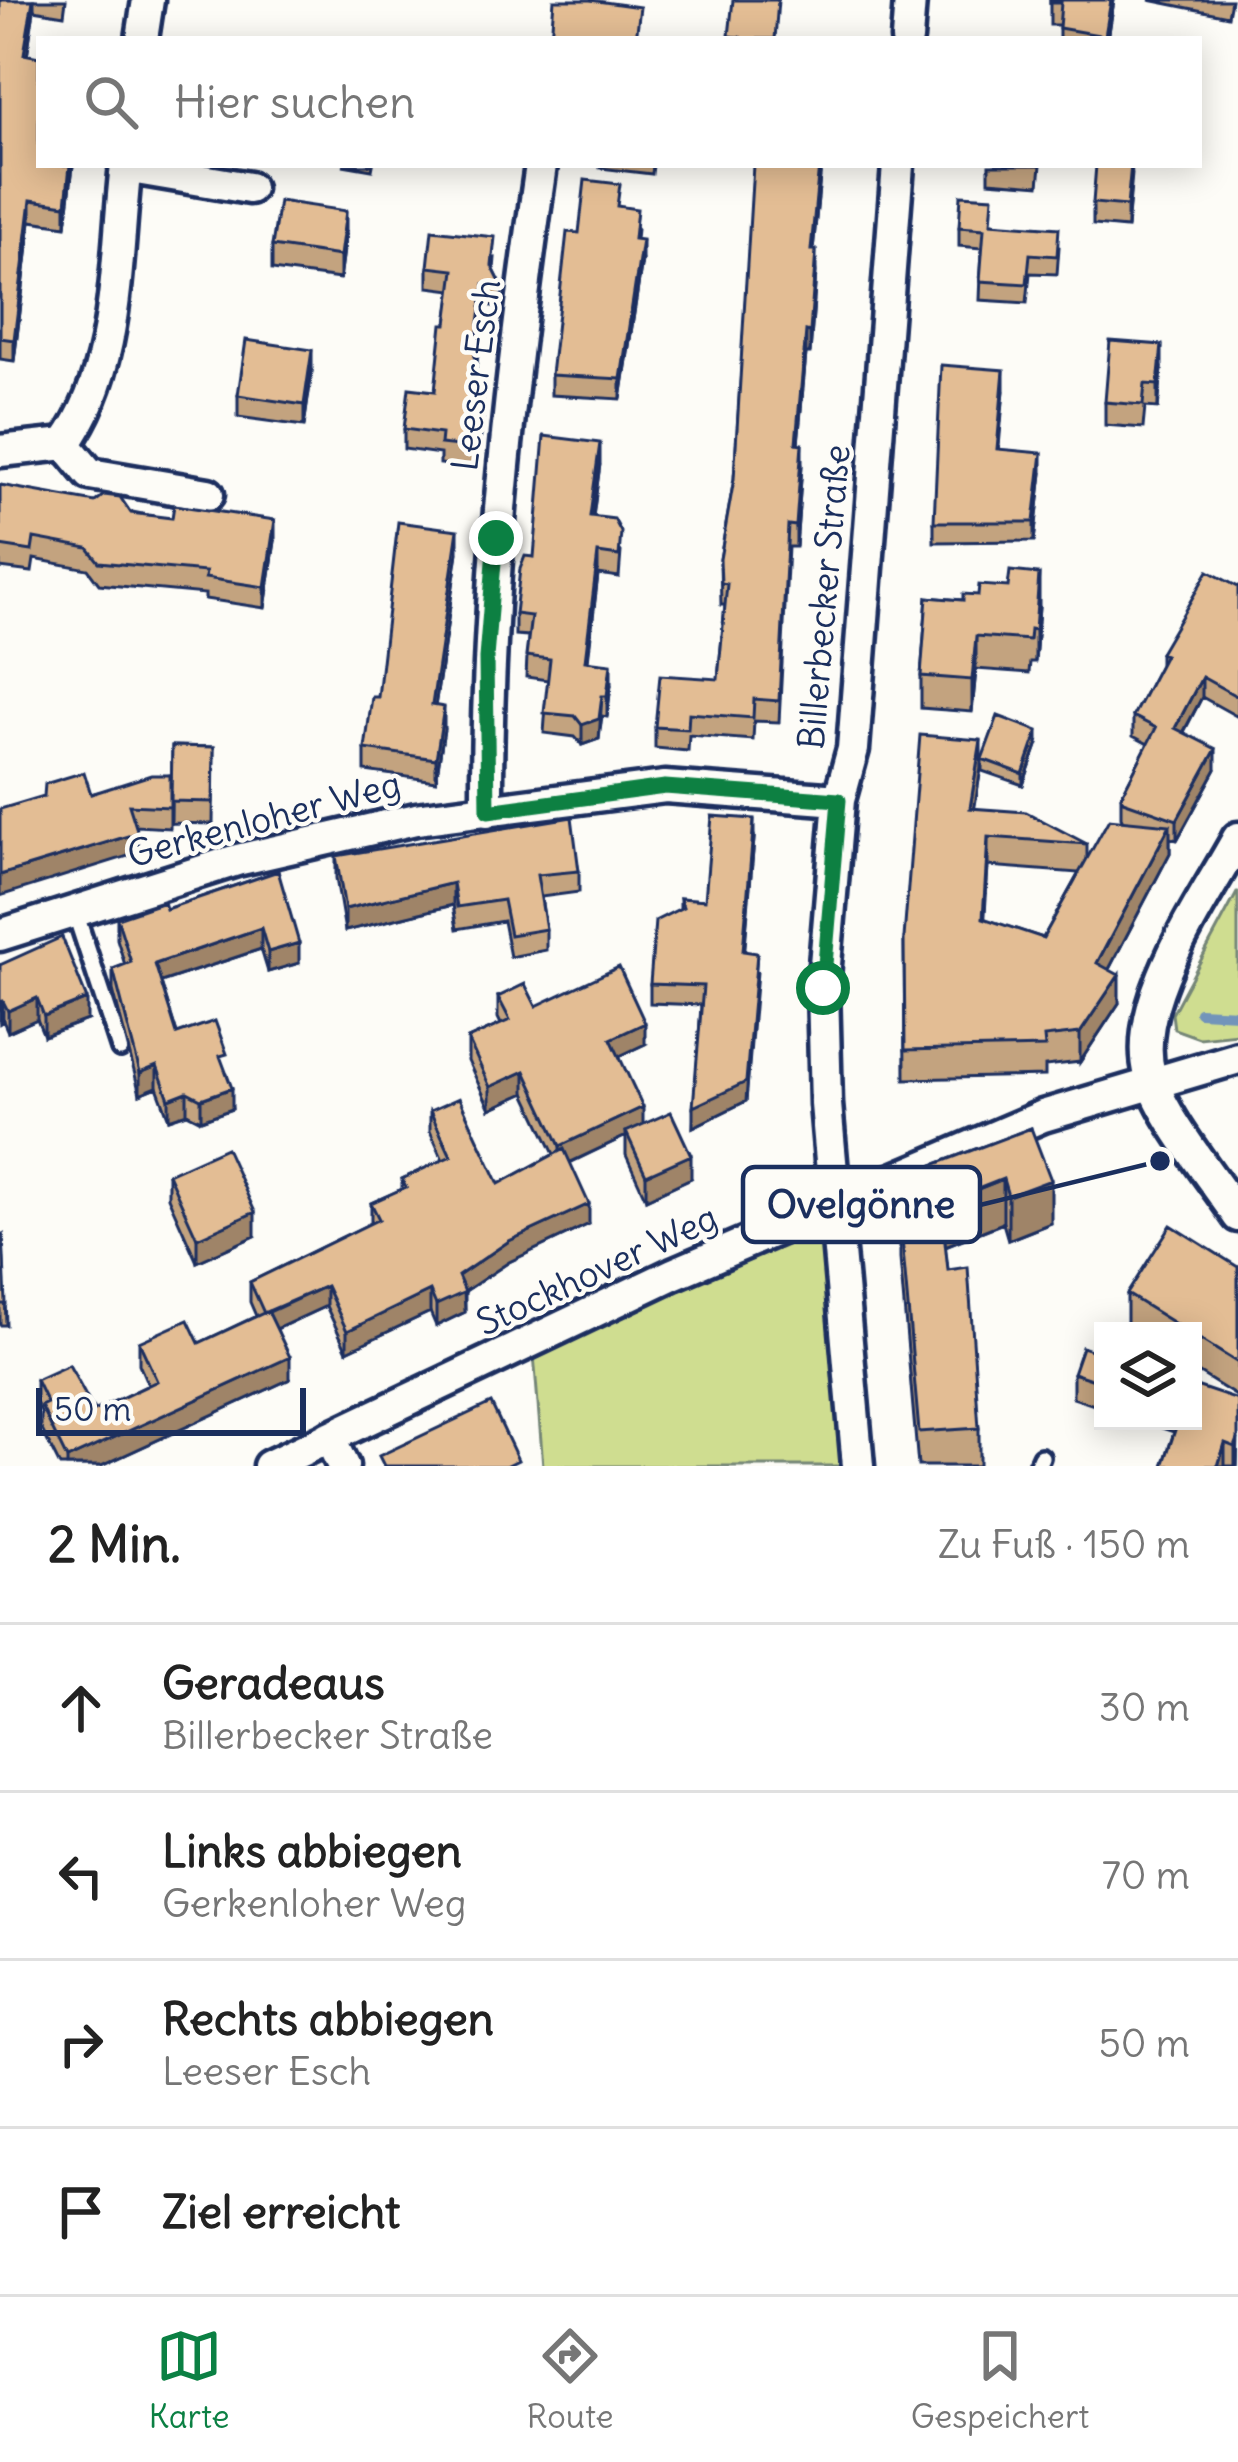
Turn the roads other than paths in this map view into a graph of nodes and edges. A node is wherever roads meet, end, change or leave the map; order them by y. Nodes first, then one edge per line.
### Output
1 (148, 0) edge
2 (910, 0) edge
3 (142, 36) edge
4 (907, 36) edge
5 (126, 168) edge
6 (137, 168) edge
7 (541, 168) edge
8 (898, 168) edge
9 (249, 188) dead end
10 (65, 444) junction
11 (0, 451) edge
12 (208, 494) dead end
13 (839, 800) junction
14 (488, 811) junction
15 (1238, 838) edge
16 (75, 912) junction
17 (0, 934) edge
18 (120, 1049) dead end
19 (1238, 1058) edge
20 (1151, 1080) junction
21 (839, 1207) junction
22 (1238, 1216) edge
23 (329, 1437) junction
24 (269, 1466) edge
25 (343, 1466) edge
26 (858, 1466) edge

1 - 3 street
2 - 4 street
5 - 10 street
6 - 9 street
7 - 14 street, Leeser Esch
8 - 13 street, Billerbecker Straße
10 - 11 street
10 - 12 street
13 - 14 street, Gerkenloher Weg
13 - 21 street, Billerbecker Straße
14 - 16 street, Gerkenloher Weg
15 - 20 street
16 - 17 street, Gerkenloher Weg
16 - 18 lane
19 - 20 street, Stockhover Weg
20 - 21 street, Stockhover Weg
20 - 22 street
21 - 23 street, Stockhover Weg
21 - 26 street, Billerbecker Straße
23 - 24 street, Stockhover Weg
23 - 25 street

